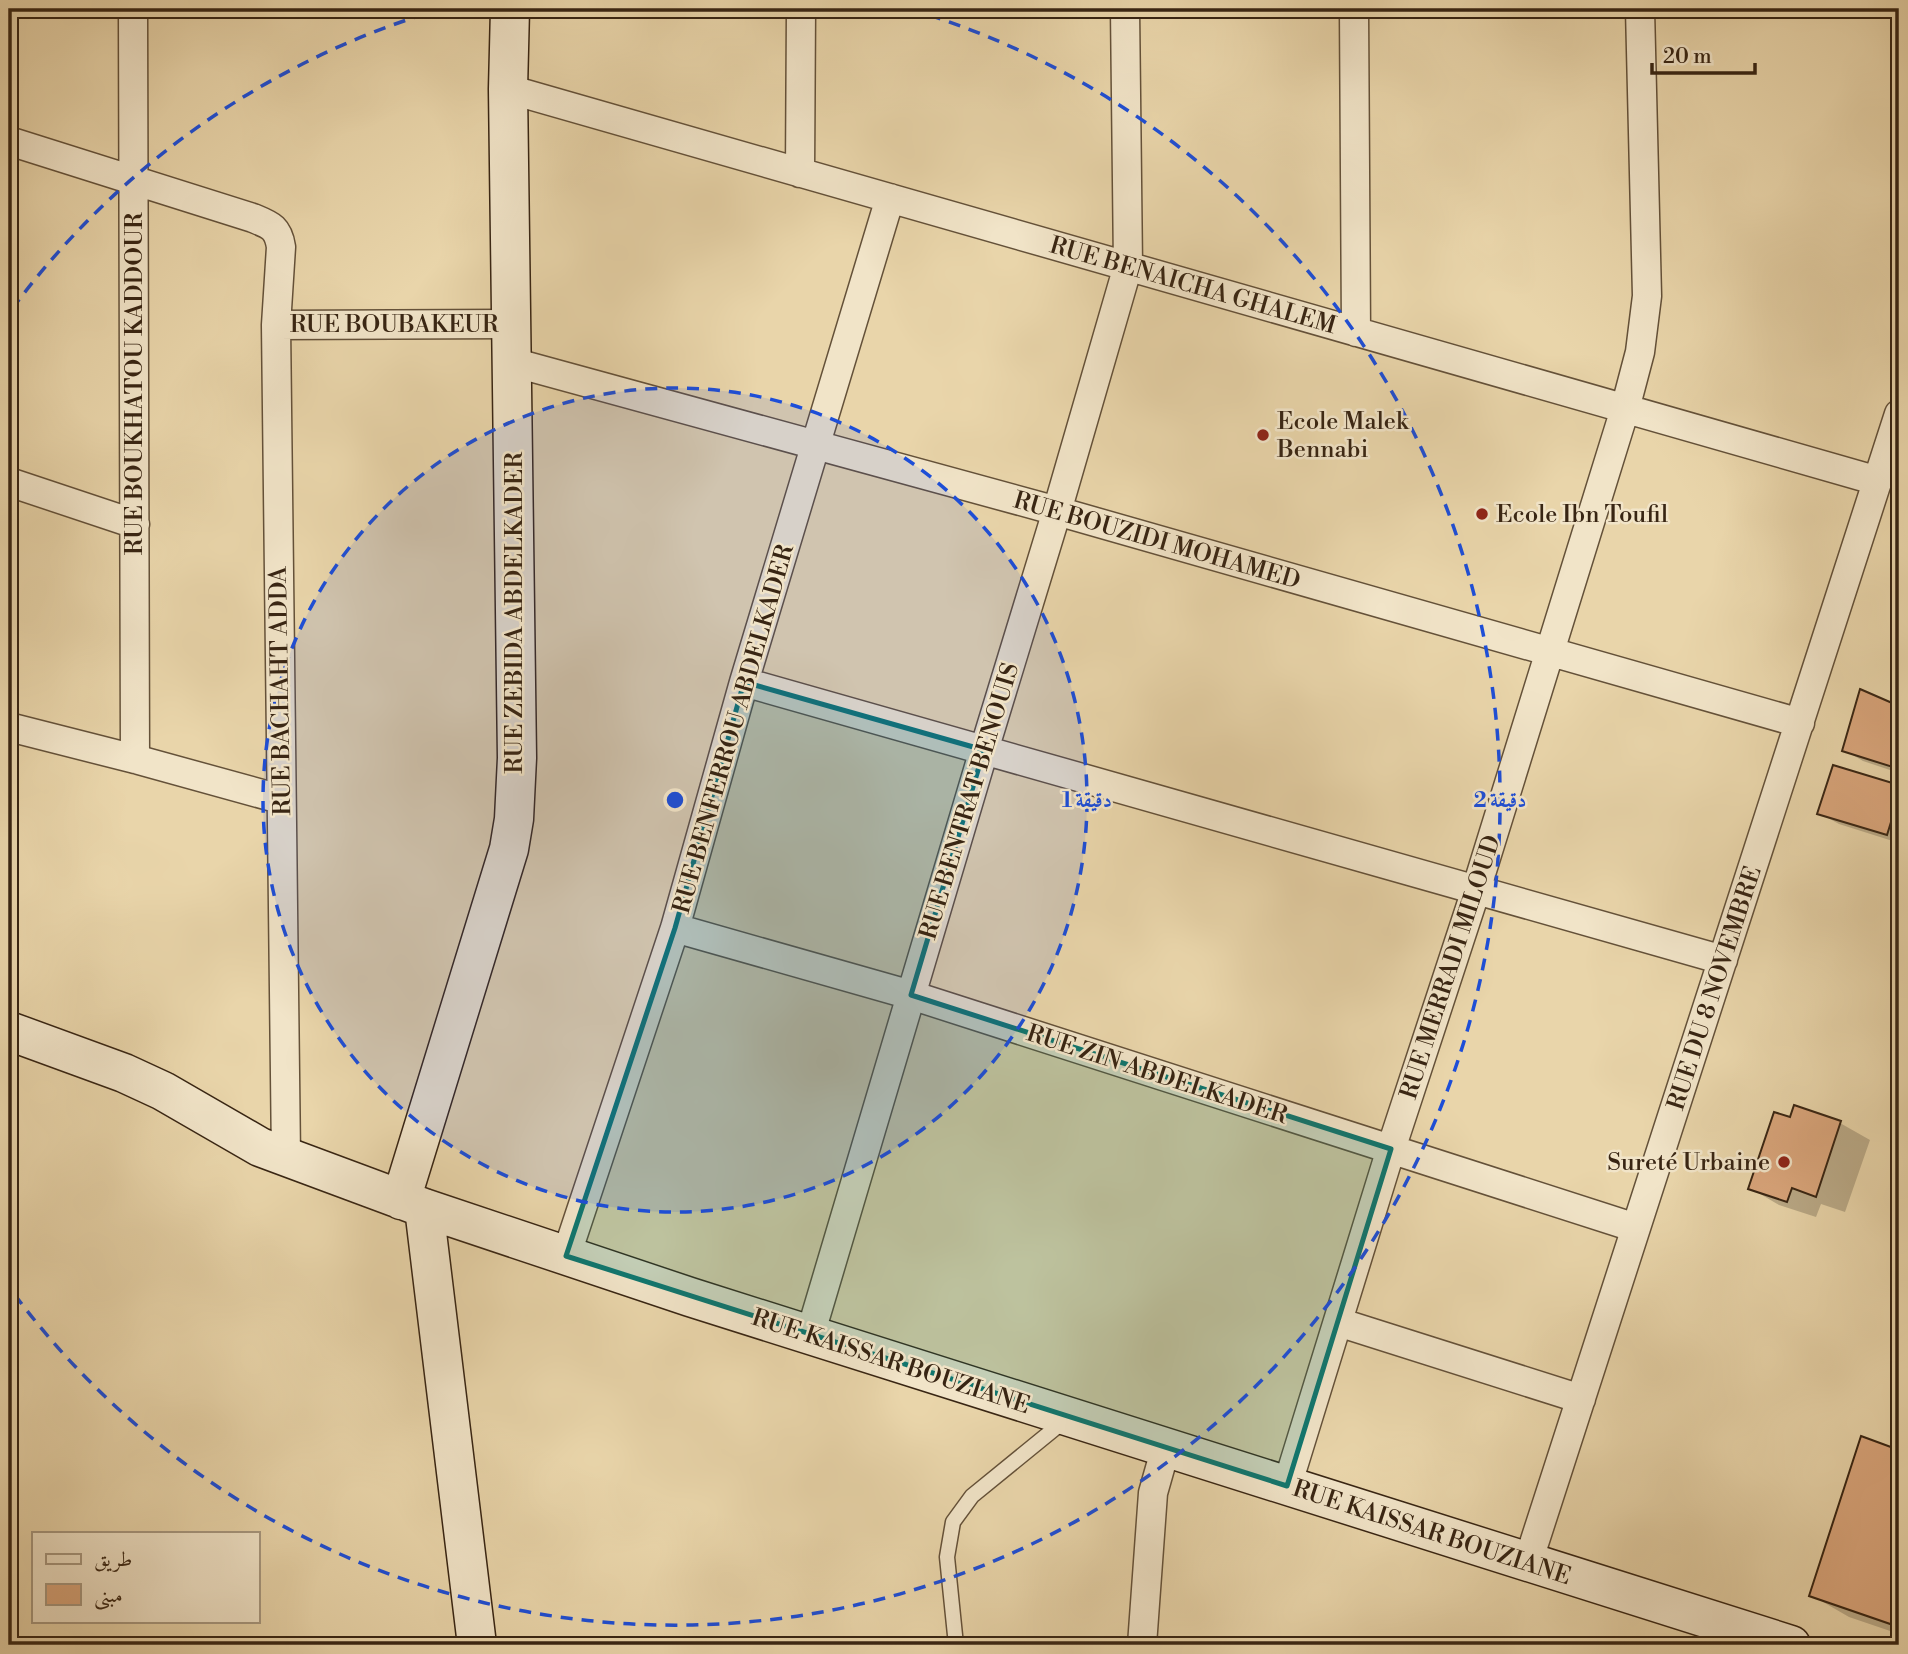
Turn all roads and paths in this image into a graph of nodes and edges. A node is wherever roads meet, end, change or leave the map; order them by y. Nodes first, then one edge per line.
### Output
1 (133, 9) edge
2 (510, 9) edge
3 (801, 9) edge
4 (1125, 9) edge
5 (1354, 9) edge
6 (1640, 9) edge
7 (508, 89) junction
8 (9, 141) edge
9 (800, 173) junction
10 (134, 180) junction
11 (890, 198) junction
12 (1128, 267) junction
13 (276, 324) junction
14 (512, 324) junction
15 (1356, 332) junction
16 (512, 362) junction
17 (1625, 409) junction
18 (1899, 414) edge
19 (817, 446) junction
20 (1878, 481) junction
21 (9, 482) edge
22 (1057, 511) junction
23 (135, 524) junction
24 (1549, 652) junction
25 (744, 682) junction
26 (1800, 723) junction
27 (9, 727) edge
28 (984, 750) junction
29 (135, 759) junction
30 (281, 799) junction
31 (1476, 890) junction
32 (675, 928) junction
33 (1723, 960) junction
34 (911, 995) junction
35 (9, 1031) edge
36 (1391, 1149) junction
37 (286, 1157) junction
38 (412, 1204) junction
39 (1636, 1228) junction
40 (566, 1256) junction
41 (1338, 1322) junction
42 (810, 1335) junction
43 (1581, 1399) junction
44 (1069, 1417) junction
45 (1166, 1447) junction
46 (1287, 1486) junction
47 (1528, 1562) junction
48 (477, 1645) edge
49 (956, 1645) edge
50 (1142, 1645) edge
51 (1791, 1645) edge

1 - 10 street, RUE BOUKHATOU KADDOUR
2 - 7 street, RUE ZEBIDA ABDELKADER
3 - 9 street
4 - 12 street, RUE BENTRAT BENOUIS
5 - 15 street
6 - 17 street, RUE MERRADI MILOUD
7 - 9 street, RUE BENAICHA GHALEM
7 - 14 street, RUE ZEBIDA ABDELKADER
8 - 10 street
9 - 11 street, RUE BENAICHA GHALEM
10 - 13 street, RUE BACHAHT ADDA
10 - 23 street, RUE BOUKHATOU KADDOUR
11 - 12 street, RUE BENAICHA GHALEM
11 - 19 street, RUE BENFERROU ABDELKADER
12 - 15 street, RUE BENAICHA GHALEM
12 - 22 street, RUE BENTRAT BENOUIS
13 - 14 street, RUE BOUBAKEUR
13 - 30 street, RUE BACHAHT ADDA
14 - 16 street, RUE ZEBIDA ABDELKADER
15 - 17 street, RUE BENAICHA GHALEM
16 - 19 street, RUE BOUZIDI MOHAMED
16 - 38 street, RUE ZEBIDA ABDELKADER
17 - 20 street, RUE BENAICHA GHALEM
17 - 24 street, RUE MERRADI MILOUD
18 - 20 street, RUE DU 8 NOVEMBRE
19 - 22 street, RUE BOUZIDI MOHAMED
19 - 25 street, RUE BENFERROU ABDELKADER
20 - 26 street, RUE DU 8 NOVEMBRE
21 - 23 street
22 - 24 street, RUE BOUZIDI MOHAMED
22 - 28 street, RUE BENTRAT BENOUIS
23 - 29 street, RUE BOUKHATOU KADDOUR
24 - 26 street, RUE BOUZIDI MOHAMED
24 - 31 street, RUE MERRADI MILOUD
25 - 28 street
25 - 32 street, RUE BENFERROU ABDELKADER
26 - 33 street, RUE DU 8 NOVEMBRE
27 - 29 street
28 - 31 street
28 - 34 street, RUE BENTRAT BENOUIS
29 - 30 street
30 - 37 street, RUE BACHAHT ADDA
31 - 33 street
31 - 36 street, RUE MERRADI MILOUD
32 - 34 street, RUE ZIN ABDELKADER
32 - 40 street, RUE BENFERROU ABDELKADER
33 - 39 street, RUE DU 8 NOVEMBRE
34 - 36 street, RUE ZIN ABDELKADER
34 - 42 street, RUE BENTRAT BENOUIS
35 - 37 street, RUE KAISSAR BOUZIANE
36 - 39 street, RUE ZIN ABDELKADER
36 - 41 street, RUE MERRADI MILOUD
37 - 38 street, RUE KAISSAR BOUZIANE
38 - 40 street, RUE KAISSAR BOUZIANE
38 - 48 street
39 - 43 street, RUE DU 8 NOVEMBRE
40 - 42 street, RUE KAISSAR BOUZIANE
41 - 43 street
41 - 46 street, RUE MERRADI MILOUD
42 - 44 street, RUE KAISSAR BOUZIANE
43 - 47 street, RUE DU 8 NOVEMBRE
44 - 45 street, RUE KAISSAR BOUZIANE
44 - 49 lane
45 - 46 street, RUE KAISSAR BOUZIANE
45 - 50 street
46 - 47 street, RUE KAISSAR BOUZIANE
47 - 51 street, RUE KAISSAR BOUZIANE

